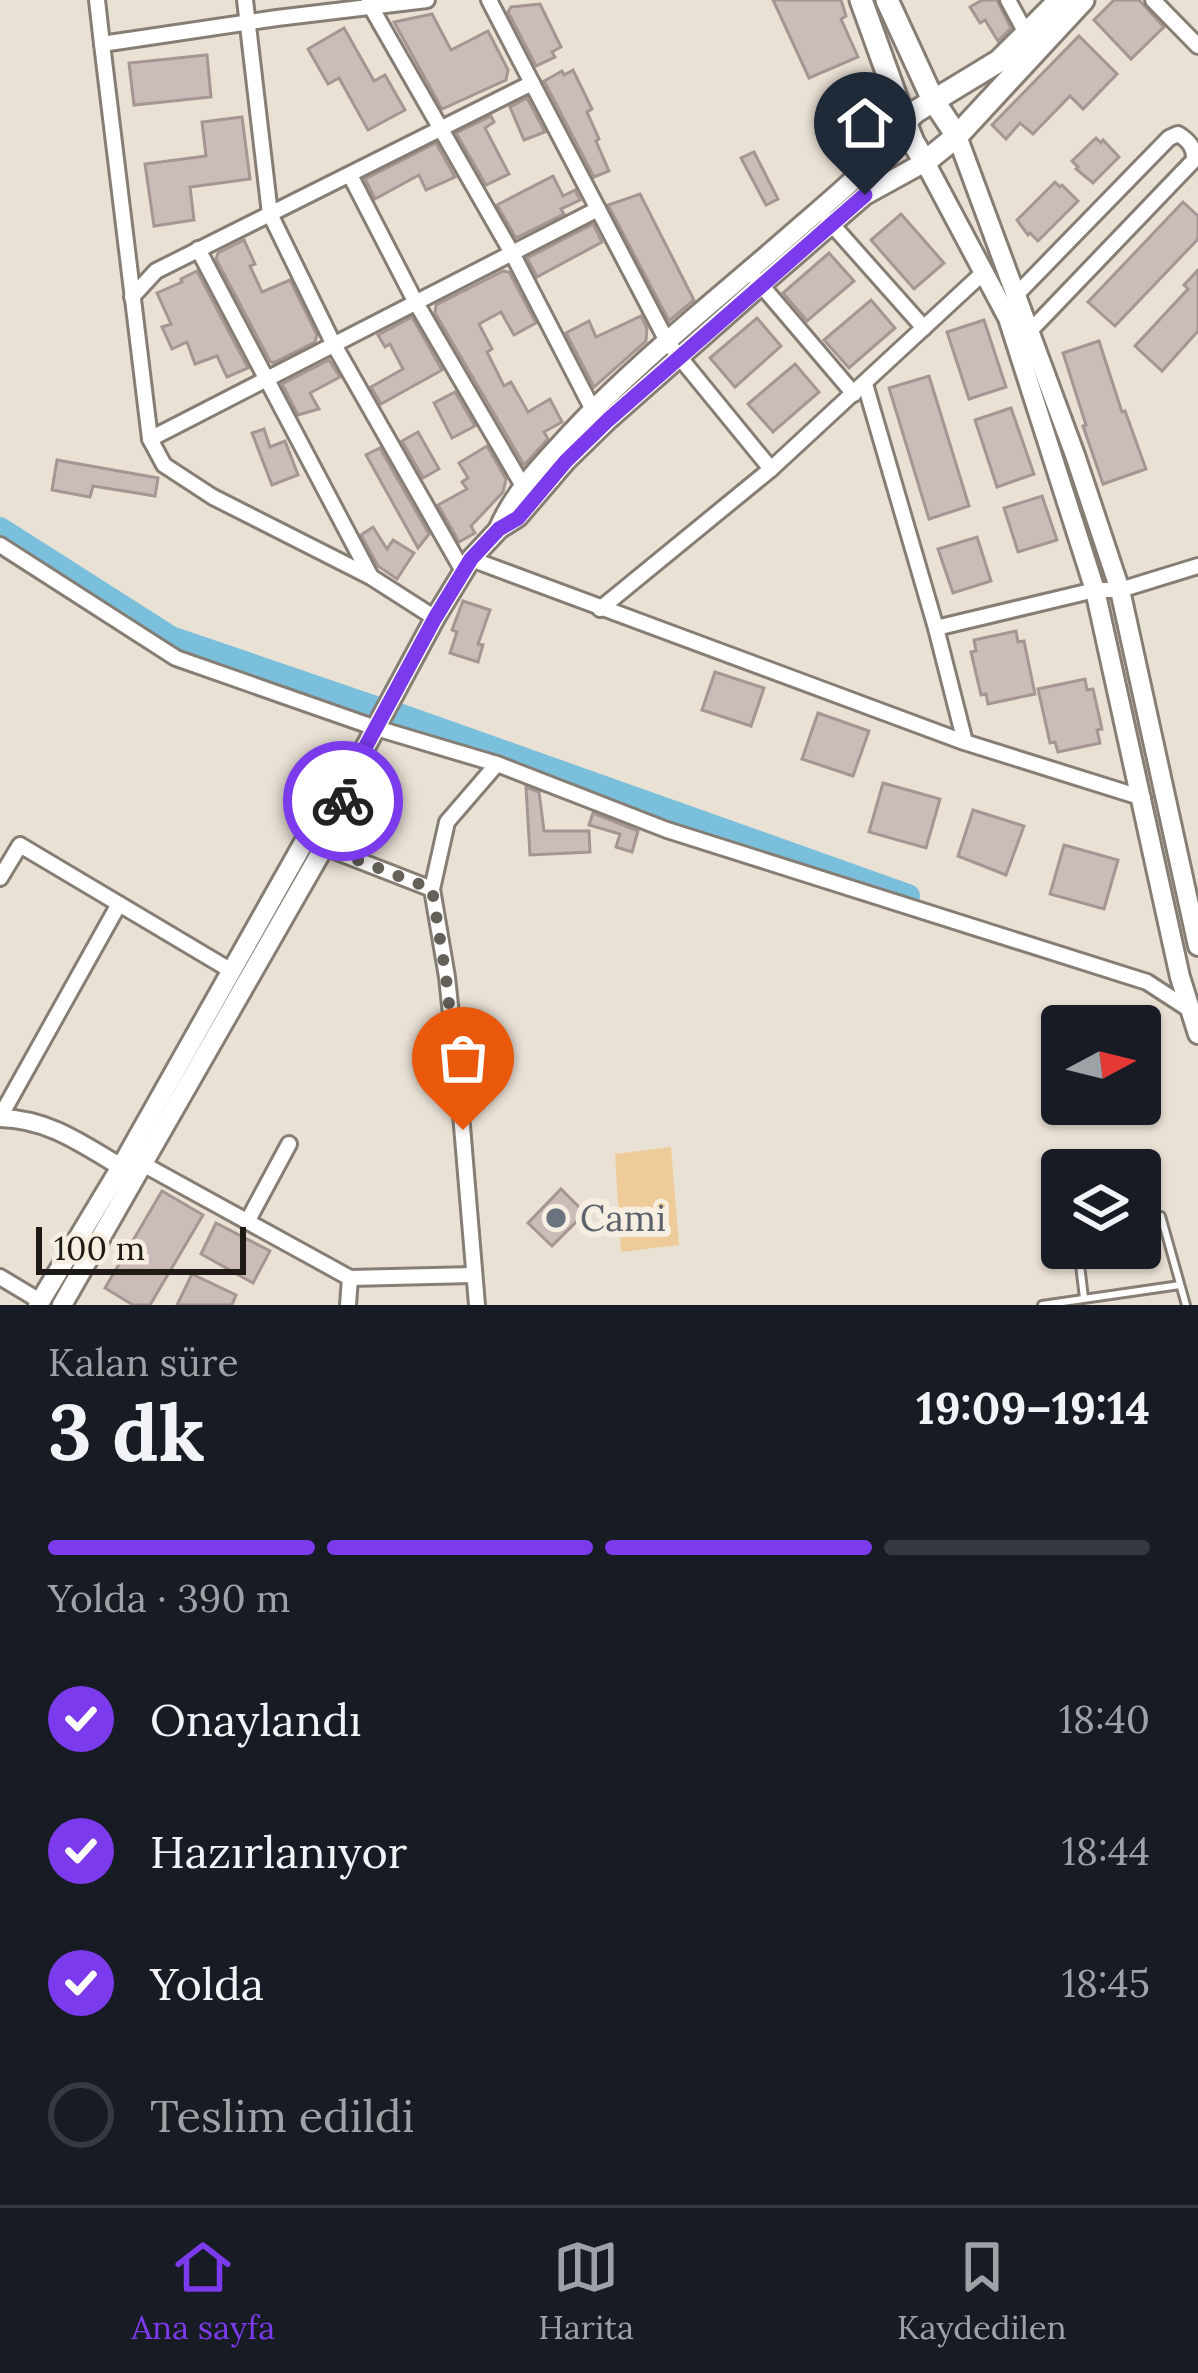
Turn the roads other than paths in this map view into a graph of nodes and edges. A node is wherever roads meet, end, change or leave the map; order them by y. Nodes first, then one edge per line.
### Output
1 (97, 0) edge
2 (245, 0) edge
3 (427, 0) edge
4 (489, 0) edge
5 (861, 0) edge
6 (887, 0) edge
7 (1007, 0) edge
8 (1060, 0) edge
9 (1083, 0) edge
10 (1153, 0) edge
11 (370, 3) edge
12 (249, 22) junction
13 (1027, 35) junction
14 (102, 44) junction
15 (1198, 46) edge
16 (532, 83) junction
17 (933, 100) junction
18 (904, 122) junction
19 (440, 129) junction
20 (957, 136) junction
21 (925, 162) junction
22 (1196, 162) edge
23 (350, 175) junction
24 (598, 209) junction
25 (270, 214) junction
26 (825, 217) junction
27 (198, 249) junction
28 (512, 253) junction
29 (984, 272) junction
30 (755, 278) junction
31 (1017, 294) junction
32 (132, 297) junction
33 (416, 302) junction
34 (924, 328) junction
35 (1030, 331) junction
36 (333, 343) junction
37 (674, 350) junction
38 (265, 379) junction
39 (860, 389) junction
40 (593, 410) junction
41 (150, 440) junction
42 (771, 469) junction
43 (523, 486) junction
44 (499, 529) junction
45 (0, 545) edge
46 (467, 565) junction
47 (1198, 566) edge
48 (371, 577) junction
49 (1095, 590) junction
50 (1120, 590) junction
51 (599, 609) junction
52 (435, 618) junction
53 (936, 628) junction
54 (376, 728) junction
55 (965, 742) junction
56 (360, 757) junction
57 (497, 764) junction
58 (1142, 798) junction
59 (0, 843) edge
60 (20, 845) junction
61 (324, 847) junction
62 (0, 878) edge
63 (432, 889) junction
64 (119, 904) junction
65 (1198, 946) edge
66 (230, 970) junction
67 (1189, 978) edge
68 (1147, 982) junction
69 (1194, 1011) edge
70 (1198, 1034) edge
71 (0, 1118) edge
72 (289, 1144) dead end
73 (131, 1165) junction
74 (1161, 1216) dead end
75 (247, 1222) junction
76 (1080, 1269) edge
77 (473, 1275) junction
78 (0, 1277) edge
79 (350, 1278) junction
80 (1180, 1285) junction
81 (1084, 1299) junction
82 (1102, 1301) edge
83 (39, 1303) edge
84 (62, 1305) edge
85 (349, 1305) edge
86 (477, 1305) edge
87 (1042, 1305) edge
88 (1186, 1305) edge

1 - 14 street
2 - 12 street
3 - 11 street
4 - 16 street
5 - 18 main road
6 - 17 main road
7 - 13 street
8 - 13 main road
9 - 20 main road
10 - 15 street
11 - 12 street
11 - 19 street
12 - 14 street
12 - 25 street
13 - 17 main road
14 - 32 street
16 - 19 street
16 - 24 street
17 - 18 main road
17 - 20 main road
18 - 21 main road
18 - 26 main road
19 - 23 street
19 - 28 street
20 - 21 main road
20 - 31 main road
21 - 26 main road
21 - 29 main road
22 - 31 street
22 - 35 street
23 - 25 street
23 - 33 street
24 - 28 street
24 - 37 street
25 - 27 street
25 - 36 street
26 - 30 main road
26 - 34 street
27 - 32 street
27 - 38 street
28 - 33 street
28 - 40 street
29 - 34 street
29 - 49 main road
30 - 37 main road
30 - 39 street
31 - 35 main road
32 - 41 street
33 - 36 street
33 - 43 street
34 - 39 street
35 - 50 main road
36 - 38 street
36 - 46 street
37 - 40 main road
37 - 42 street
37 - 44 main road
38 - 41 street
38 - 48 street
39 - 42 street
39 - 53 street
40 - 43 main road
41 - 48 street
42 - 51 street
43 - 44 main road
44 - 46 main road
45 - 54 street
46 - 51 street
46 - 52 main road
47 - 50 street
48 - 52 street
49 - 50 street
49 - 53 street
49 - 58 main road
50 - 65 main road
51 - 55 street
52 - 54 main road
53 - 55 street
54 - 56 main road
54 - 57 street
55 - 58 street
56 - 61 main road
56 - 66 main road
57 - 63 street
57 - 68 street
58 - 67 main road
59 - 60 street
60 - 62 street
60 - 64 street
61 - 63 street
61 - 73 main road
63 - 77 street
64 - 66 street
64 - 71 street
66 - 73 main road
67 - 68 street
67 - 69 main road
68 - 69 street
69 - 70 main road
71 - 73 street
72 - 75 street
73 - 75 street
73 - 83 main road
73 - 84 main road
74 - 80 lane
75 - 79 street
76 - 81 lane
77 - 79 street
77 - 86 street
78 - 83 street
79 - 85 street
80 - 82 lane
80 - 88 lane
81 - 82 lane
81 - 87 lane

